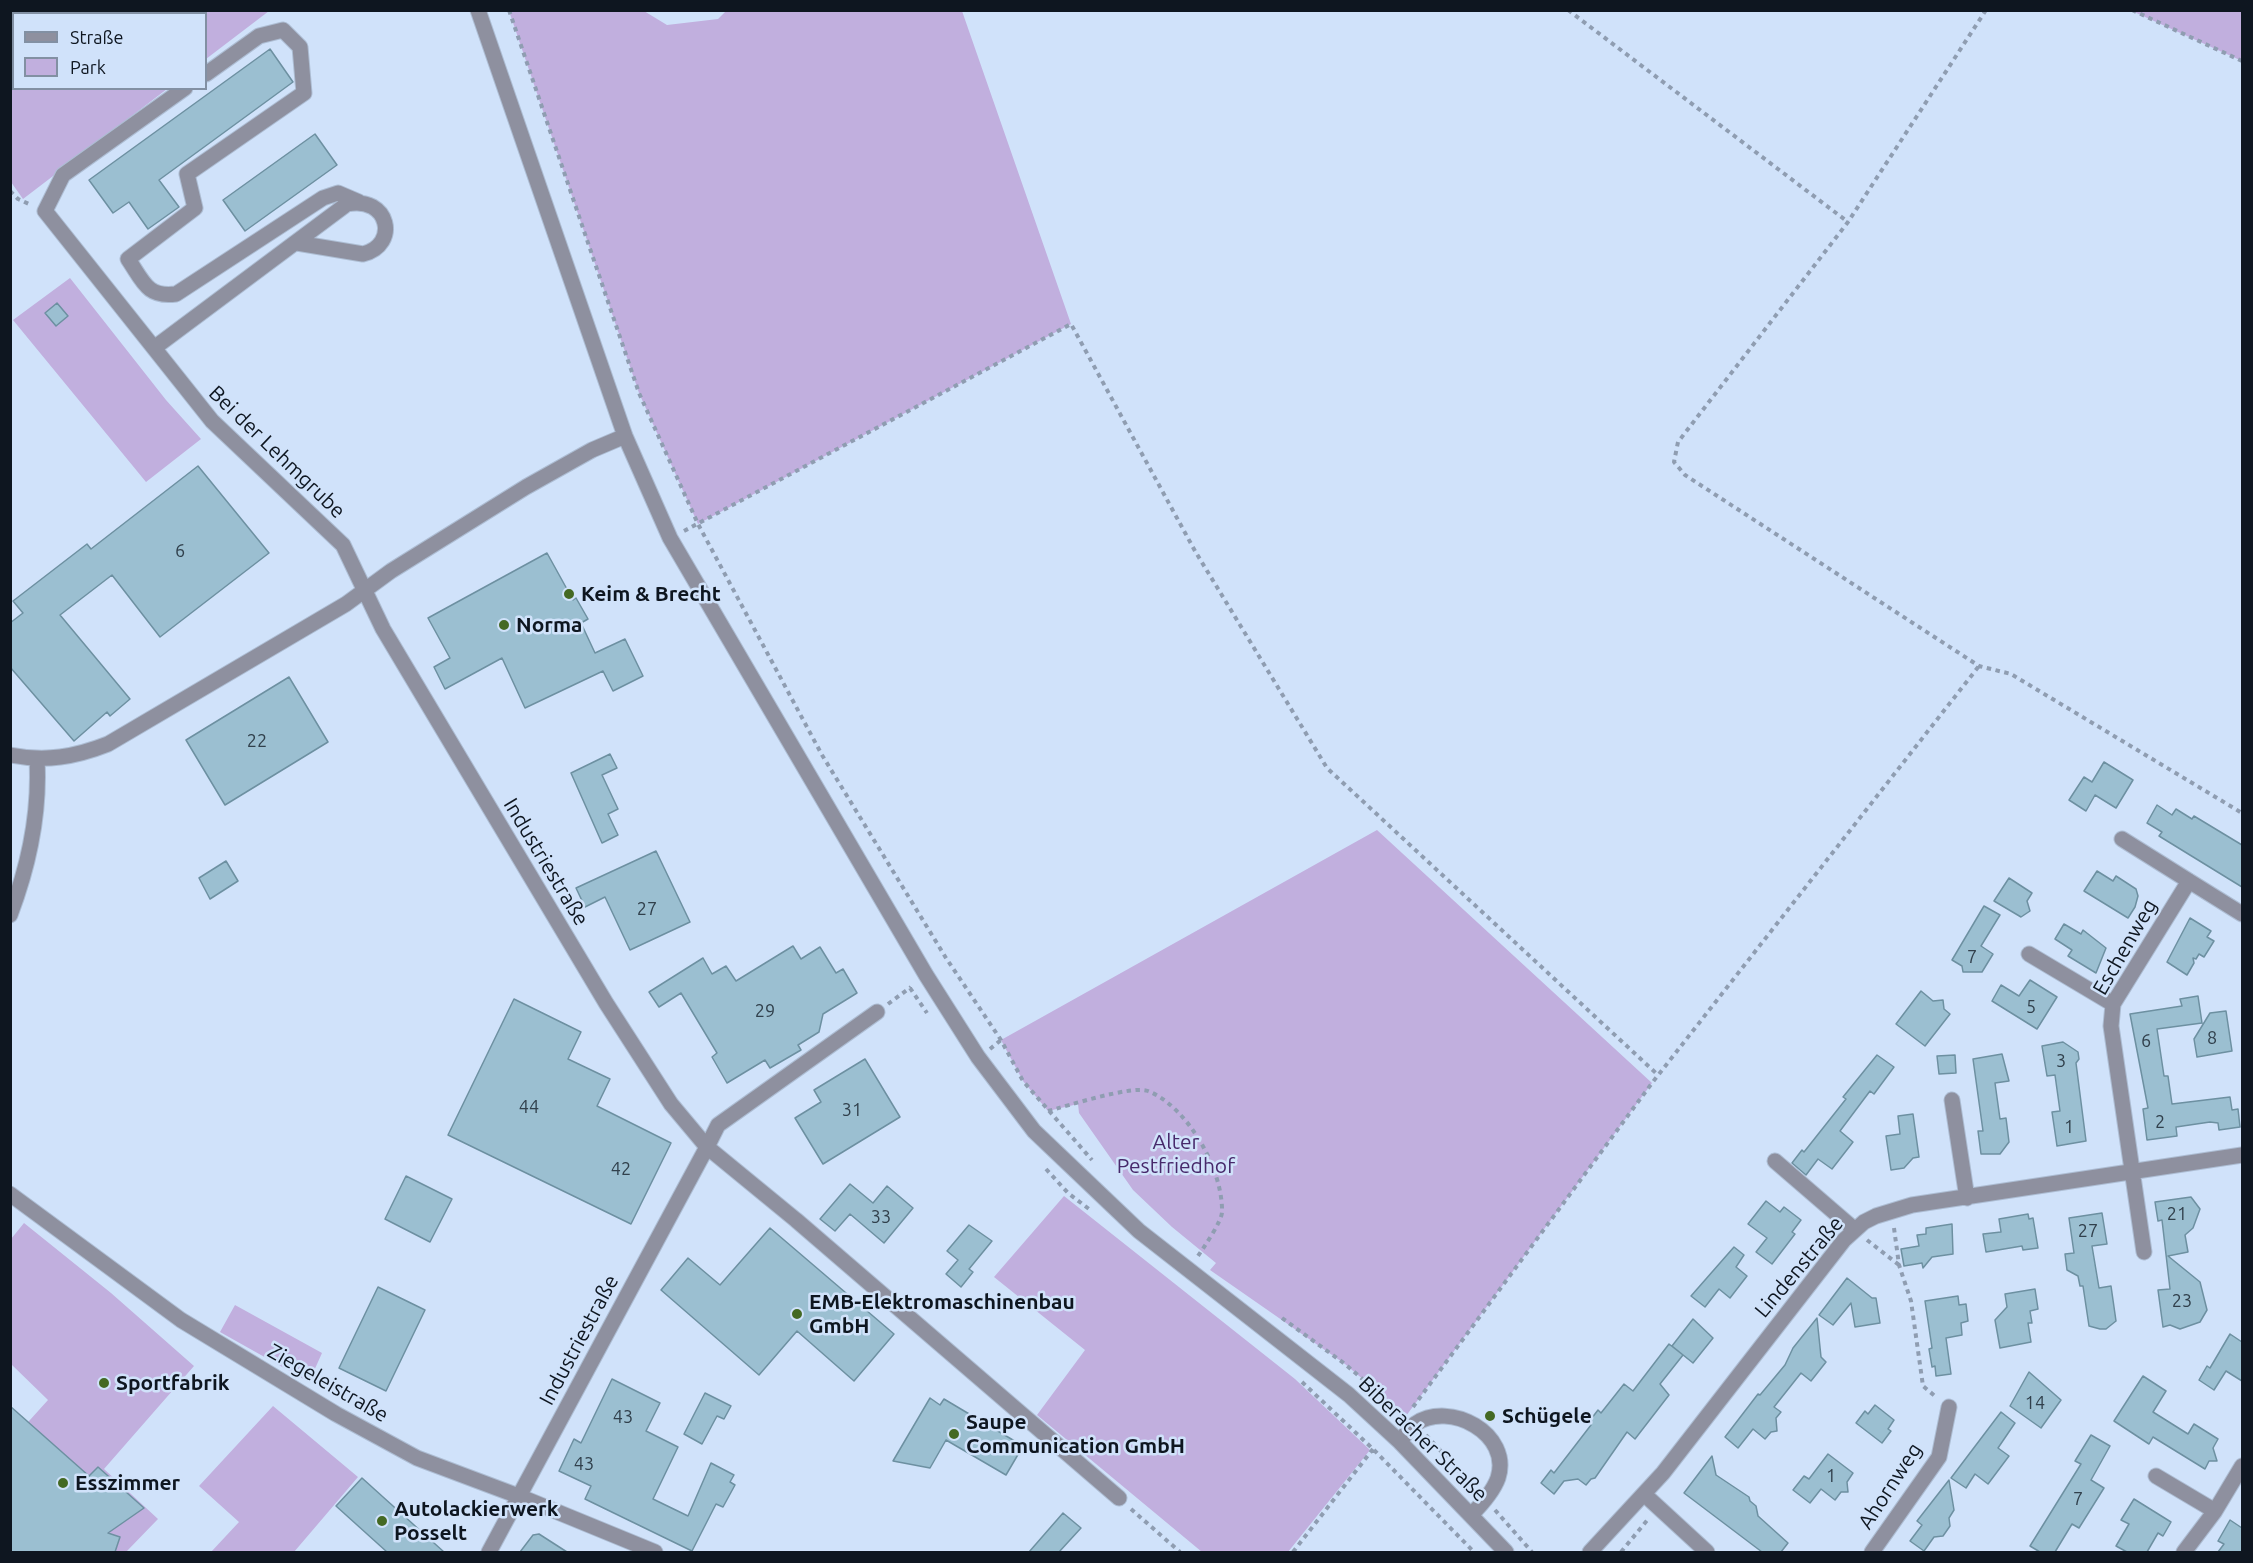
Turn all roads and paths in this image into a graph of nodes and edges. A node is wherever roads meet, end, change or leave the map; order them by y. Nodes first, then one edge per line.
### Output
1 (478, 10) edge
2 (509, 10) edge
3 (1568, 10) edge
4 (1986, 10) edge
5 (2132, 10) edge
6 (2242, 61) edge
7 (207, 73) edge
8 (182, 90) edge
9 (10, 190) edge
10 (359, 202) junction
11 (45, 211) junction
12 (1848, 222) junction
13 (297, 243) junction
14 (154, 348) junction
15 (625, 436) junction
16 (698, 524) junction
17 (670, 538) junction
18 (365, 590) junction
19 (1978, 666) junction
20 (10, 755) edge
21 (37, 760) junction
22 (2242, 813) edge
23 (2122, 839) dead end
24 (2189, 881) junction
25 (2242, 914) edge
26 (10, 915) edge
27 (2029, 954) dead end
28 (910, 988) dead end
29 (2113, 1004) junction
30 (877, 1012) joint
31 (1658, 1075) junction
32 (1952, 1100) dead end
33 (1048, 1111) junction
34 (707, 1147) junction
35 (2242, 1155) edge
36 (1775, 1161) dead end
37 (1100, 1168) dead end
38 (2133, 1172) junction
39 (10, 1194) edge
40 (1967, 1198) junction
41 (1891, 1210) junction
42 (1855, 1230) junction
43 (1188, 1252) dead end
44 (2144, 1252) dead end
45 (1196, 1260) junction
46 (1203, 1264) dead end
47 (1899, 1265) junction
48 (1278, 1316) dead end
49 (1949, 1407) joint
50 (1410, 1420) junction
51 (1395, 1437) junction
52 (1373, 1449) dead end
53 (2242, 1466) edge
54 (2156, 1476) dead end
55 (1645, 1495) junction
56 (521, 1497) junction
57 (1119, 1498) joint
58 (1486, 1500) junction
59 (1660, 1507) junction
60 (2215, 1512) junction
61 (1471, 1515) junction
62 (1464, 1543) dead end
63 (489, 1552) edge
64 (655, 1552) edge
65 (1180, 1552) edge
66 (1293, 1552) edge
67 (1474, 1552) edge
68 (1506, 1552) edge
69 (1532, 1552) edge
70 (1590, 1552) edge
71 (1621, 1552) edge
72 (1707, 1552) edge
73 (1872, 1552) edge
74 (2184, 1552) edge

1 - 15 street, Biberacher Straße
2 - 16 path
3 - 12 path
4 - 12 path
5 - 6 path
7 - 10 street
8 - 11 street
9 - 11 path
10 - 13 street
10 - 13 street
11 - 14 street, Bei der Lehmgrube
12 - 19 path
13 - 14 street
14 - 18 street, Bei der Lehmgrube
15 - 17 street, Biberacher Straße
15 - 18 street
16 - 17 path
16 - 31 path
16 - 33 path
17 - 51 street, Biberacher Straße
18 - 21 street
18 - 34 street, Industriestraße
19 - 22 path
19 - 31 path
20 - 21 street
21 - 26 street
23 - 24 street
24 - 25 street
24 - 29 street, Eschenweg
27 - 29 street
28 - 30 path
29 - 38 street, Eschenweg
30 - 34 street, Industriestraße
31 - 50 path
32 - 40 street
33 - 37 path
33 - 45 path
34 - 56 street, Industriestraße
34 - 57 street, Industriestraße
35 - 38 street, Lindenstraße
36 - 42 street
38 - 40 street, Lindenstraße
38 - 44 street, Eschenweg
39 - 56 street, Ziegeleistraße
40 - 41 street, Lindenstraße
41 - 42 street, Lindenstraße
41 - 47 path
42 - 47 path
42 - 55 street, Lindenstraße
43 - 45 path
45 - 46 path
47 - 49 path
48 - 50 path
49 - 73 street, Ahornweg
50 - 51 street
50 - 51 path
50 - 58 path
50 - 58 street
51 - 61 street, Biberacher Straße
52 - 66 path
53 - 60 street
54 - 60 street
55 - 59 street
55 - 70 street, Lindenstraße
56 - 63 street, Industriestraße
56 - 64 street, Ziegeleistraße
57 - 65 path
58 - 61 street
58 - 69 path
59 - 71 path
59 - 72 street
60 - 74 street
61 - 68 street, Biberacher Straße
62 - 67 path

